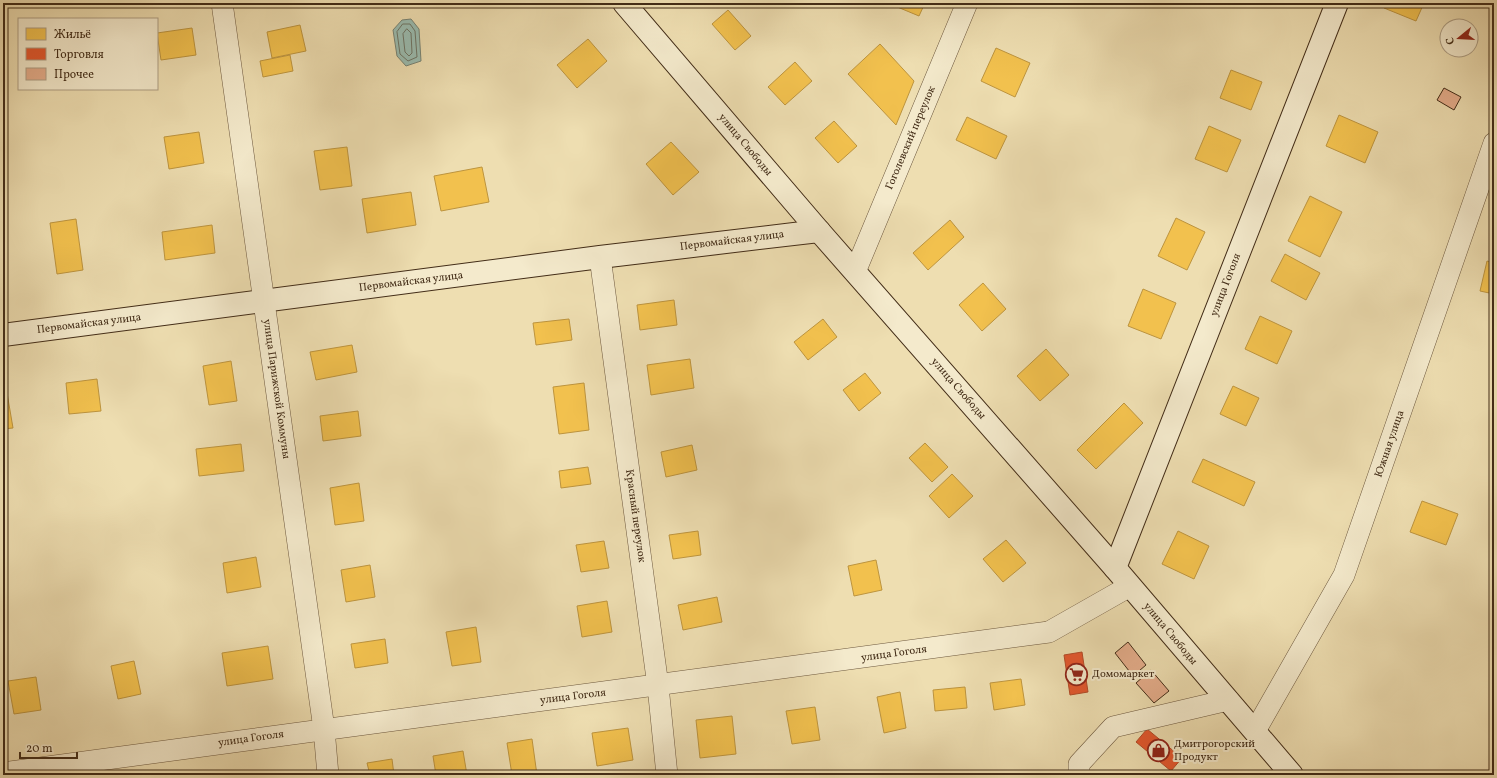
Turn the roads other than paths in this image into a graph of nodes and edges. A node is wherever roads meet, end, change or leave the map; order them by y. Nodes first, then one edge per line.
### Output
1 (222, 3) edge
2 (624, 3) edge
3 (967, 3) edge
4 (1337, 3) edge
5 (1494, 143) edge
6 (818, 231) junction
7 (600, 257) junction
8 (855, 272) junction
9 (264, 301) junction
10 (3, 335) edge
11 (1115, 568) junction
12 (1130, 586) junction
13 (658, 686) junction
14 (1228, 700) junction
15 (324, 729) junction
16 (1255, 731) junction
17 (3, 773) edge
18 (328, 775) edge
19 (667, 775) edge
20 (1079, 775) edge
21 (1292, 775) edge

1 - 9 street, улица Парижской Коммуны
2 - 6 street, улица Свободы
3 - 8 street, Гоголевский переулок
4 - 11 street, улица Гоголя
5 - 16 street, Южная улица
6 - 7 street, Первомайская улица
6 - 8 street, улица Свободы
7 - 9 street, Первомайская улица
7 - 13 street, Красный переулок
8 - 11 street, улица Свободы
9 - 10 street, Первомайская улица
9 - 15 street, улица Парижской Коммуны
11 - 12 street, улица Свободы
12 - 13 street, улица Гоголя
12 - 14 street, улица Свободы
13 - 15 street, улица Гоголя
13 - 19 street, Красный переулок
14 - 16 street, улица Свободы
14 - 20 street
15 - 17 street, улица Гоголя
15 - 18 street, улица Парижской Коммуны
16 - 21 street, улица Свободы

